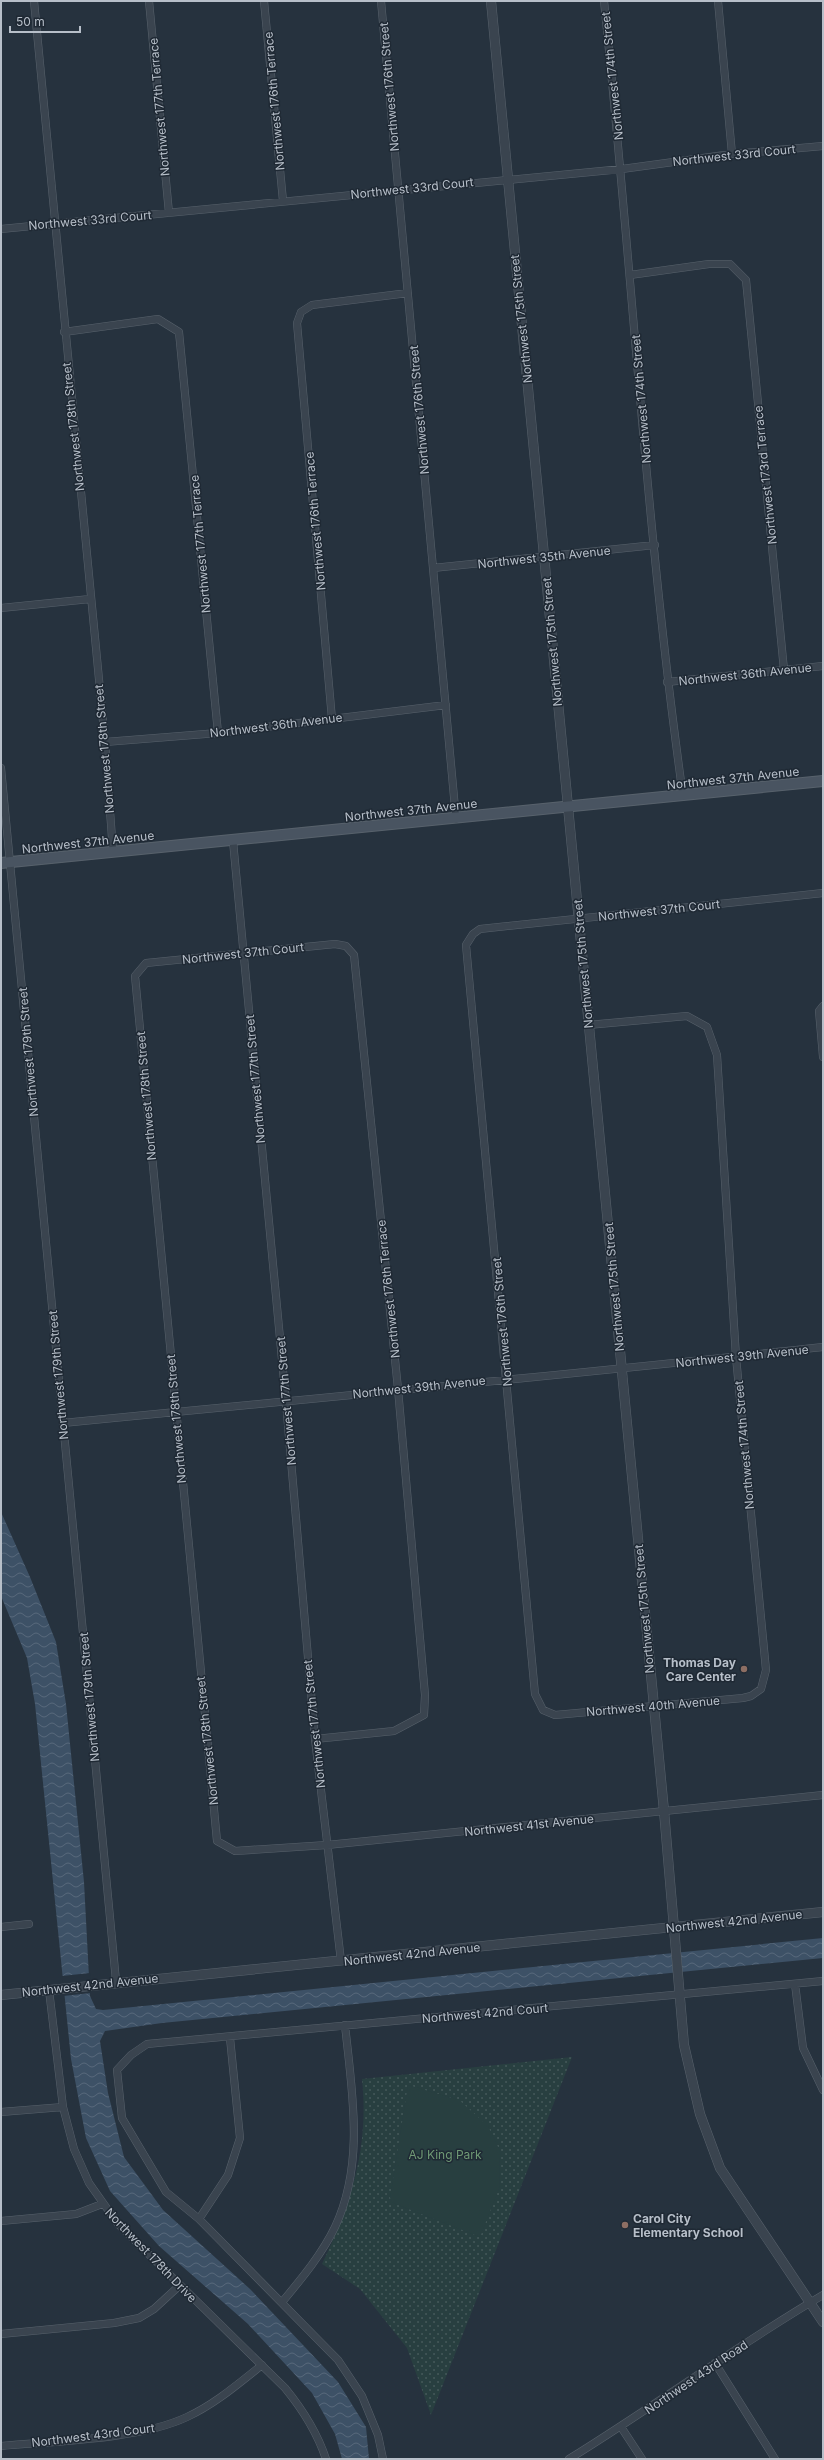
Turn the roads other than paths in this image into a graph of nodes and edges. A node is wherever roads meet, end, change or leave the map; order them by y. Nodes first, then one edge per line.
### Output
1 (34, 1) edge
2 (149, 1) edge
3 (264, 1) edge
4 (381, 1) edge
5 (491, 1) edge
6 (604, 1) edge
7 (718, 1) edge
8 (823, 146) edge
9 (732, 154) junction
10 (622, 169) junction
11 (508, 179) junction
12 (398, 189) junction
13 (283, 201) junction
14 (169, 213) junction
15 (55, 223) junction
16 (1, 229) edge
17 (630, 275) junction
18 (408, 293) junction
19 (64, 332) junction
20 (655, 545) junction
21 (544, 558) junction
22 (433, 568) junction
23 (90, 599) junction
24 (1, 608) edge
25 (823, 666) edge
26 (784, 670) junction
27 (667, 682) junction
28 (446, 705) junction
29 (332, 719) junction
30 (218, 733) junction
31 (105, 742) junction
32 (1, 768) edge
33 (823, 781) edge
34 (683, 796) junction
35 (568, 808) junction
36 (456, 819) junction
37 (233, 841) junction
38 (113, 852) junction
39 (5, 863) edge
40 (823, 893) edge
41 (578, 918) junction
42 (473, 934) joint
43 (243, 953) junction
44 (354, 955) joint
45 (135, 976) joint
46 (821, 1009) edge
47 (588, 1025) junction
48 (823, 1057) edge
49 (823, 1347) edge
50 (736, 1357) junction
51 (622, 1369) junction
52 (508, 1378) junction
53 (398, 1389) junction
54 (286, 1402) junction
55 (175, 1412) junction
56 (63, 1423) junction
57 (761, 1689) joint
58 (654, 1707) junction
59 (544, 1710) joint
60 (315, 1740) junction
61 (823, 1795) edge
62 (664, 1811) junction
63 (327, 1845) junction
64 (235, 1850) joint
65 (823, 1912) edge
66 (29, 1924) dead end
67 (1, 1927) edge
68 (675, 1927) junction
69 (341, 1962) junction
70 (116, 1981) junction
71 (823, 1981) edge
72 (795, 1984) junction
73 (49, 1990) junction
74 (1, 1995) edge
75 (680, 1996) junction
76 (345, 2025) junction
77 (230, 2038) junction
78 (823, 2090) edge
79 (63, 2107) junction
80 (1, 2112) edge
81 (102, 2204) junction
82 (199, 2219) junction
83 (1, 2221) edge
84 (179, 2286) junction
85 (823, 2295) edge
86 (283, 2301) junction
87 (810, 2302) junction
88 (823, 2322) edge
89 (1, 2334) edge
90 (715, 2363) junction
91 (262, 2365) junction
92 (621, 2427) junction
93 (1, 2446) edge
94 (326, 2459) edge
95 (383, 2459) edge
96 (569, 2459) edge
97 (642, 2459) edge
98 (775, 2459) edge

1 - 15 street, Northwest 178th Street
2 - 14 street, Northwest 177th Terrace
3 - 13 street, Northwest 176th Terrace
4 - 12 street, Northwest 176th Street
5 - 11 street, Northwest 175th Street
6 - 10 street, Northwest 174th Street
7 - 9 street
8 - 9 street, Northwest 33rd Court
9 - 10 street, Northwest 33rd Court
10 - 11 street, Northwest 33rd Court
10 - 17 street, Northwest 174th Street
11 - 12 street, Northwest 33rd Court
11 - 21 street, Northwest 175th Street
12 - 13 street, Northwest 33rd Court
12 - 18 street, Northwest 176th Street
13 - 14 street, Northwest 33rd Court
14 - 15 street, Northwest 33rd Court
15 - 16 street, Northwest 33rd Court
15 - 19 street, Northwest 178th Street
17 - 20 street, Northwest 174th Street
17 - 26 street, Northwest 173rd Terrace
18 - 22 street, Northwest 176th Street
18 - 29 street, Northwest 176th Terrace
19 - 23 street, Northwest 178th Street
19 - 30 street, Northwest 177th Terrace
20 - 21 street, Northwest 35th Avenue
20 - 27 street, Northwest 174th Street
21 - 22 street, Northwest 35th Avenue
21 - 35 street, Northwest 175th Street
22 - 28 street, Northwest 176th Street
23 - 24 street
23 - 31 street, Northwest 178th Street
25 - 26 street, Northwest 36th Avenue
26 - 27 street, Northwest 36th Avenue
27 - 34 street, Northwest 174th Street
28 - 29 street, Northwest 36th Avenue
28 - 36 street, Northwest 176th Street
29 - 30 street, Northwest 36th Avenue
30 - 31 street, Northwest 36th Avenue
31 - 38 street, Northwest 178th Street
32 - 39 street, Northwest 179th Street
33 - 34 main road, Northwest 37th Avenue
34 - 35 main road, Northwest 37th Avenue
35 - 36 main road, Northwest 37th Avenue
35 - 41 street, Northwest 175th Street
36 - 37 main road, Northwest 37th Avenue
37 - 38 main road, Northwest 37th Avenue
37 - 43 street, Northwest 177th Street
38 - 39 main road, Northwest 37th Avenue
39 - 56 street, Northwest 179th Street
40 - 41 street, Northwest 37th Court
41 - 42 street, Northwest 37th Court
41 - 47 street, Northwest 175th Street
42 - 52 street, Northwest 176th Street
43 - 44 street, Northwest 37th Court
43 - 45 street, Northwest 37th Court
43 - 54 street, Northwest 177th Street
44 - 53 street, Northwest 176th Terrace
45 - 55 street, Northwest 178th Street
46 - 48 street
47 - 50 street, Northwest 174th Street
47 - 51 street, Northwest 175th Street
49 - 50 street, Northwest 39th Avenue
50 - 51 street, Northwest 39th Avenue
50 - 57 street, Northwest 174th Street
51 - 52 street, Northwest 39th Avenue
51 - 58 street, Northwest 175th Street
52 - 53 street, Northwest 39th Avenue
52 - 59 street, Northwest 176th Street
53 - 54 street, Northwest 39th Avenue
53 - 60 street, Northwest 176th Terrace
54 - 55 street, Northwest 39th Avenue
54 - 60 street, Northwest 177th Street
55 - 56 street, Northwest 39th Avenue
55 - 64 street, Northwest 178th Street
56 - 70 street, Northwest 179th Street
57 - 58 street, Northwest 40th Avenue
58 - 59 street, Northwest 40th Avenue
58 - 62 street, Northwest 175th Street
60 - 63 street, Northwest 177th Street
61 - 62 street, Northwest 41st Avenue
62 - 63 street, Northwest 41st Avenue
62 - 68 street, Northwest 175th Street
63 - 64 street, Northwest 41st Avenue
63 - 69 street, Northwest 177th Street
65 - 68 street, Northwest 42nd Avenue
66 - 67 street
68 - 69 street, Northwest 42nd Avenue
68 - 75 street, Northwest 175th Street
69 - 70 street, Northwest 42nd Avenue
70 - 73 street, Northwest 42nd Avenue
71 - 72 street, Northwest 42nd Court
72 - 75 street, Northwest 42nd Court
72 - 78 street
73 - 74 street, Northwest 42nd Avenue
73 - 79 street, Northwest 178th Drive
75 - 76 street, Northwest 42nd Court
75 - 87 street, Northwest 175th Street
76 - 77 street, Northwest 42nd Court
76 - 86 street
77 - 82 street
77 - 82 street, Northwest 42nd Court
79 - 80 street
79 - 81 street, Northwest 178th Drive
81 - 83 street
81 - 84 street, Northwest 178th Drive
82 - 86 street
84 - 89 street
84 - 91 street, Northwest 178th Drive
85 - 87 street, Northwest 43rd Road
86 - 95 street
87 - 88 street, Northwest 175th Street
87 - 90 street, Northwest 43rd Road
90 - 92 street, Northwest 43rd Road
90 - 98 street
91 - 93 street, Northwest 43rd Court
91 - 94 street, Northwest 178th Drive
92 - 96 street, Northwest 43rd Road
92 - 97 street

